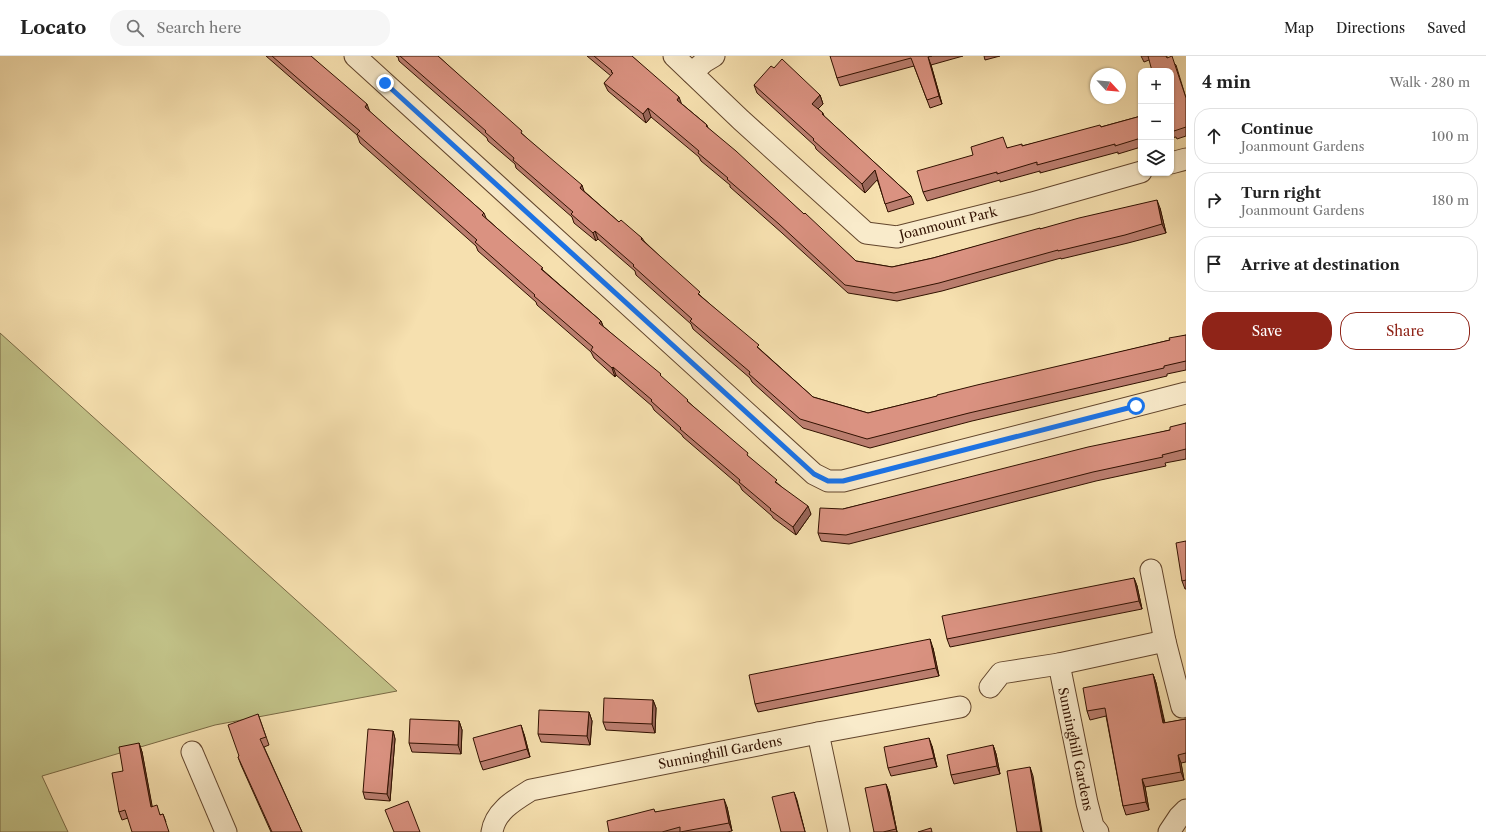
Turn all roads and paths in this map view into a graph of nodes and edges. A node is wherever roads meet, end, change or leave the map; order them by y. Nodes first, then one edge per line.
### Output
1 (355, 56) edge
2 (674, 56) edge
3 (714, 56) edge
4 (692, 73) junction
5 (1186, 159) edge
6 (1174, 162) edge
7 (1138, 173) edge
8 (1186, 393) edge
9 (1151, 570) dead end
10 (1165, 641) junction
11 (1059, 664) junction
12 (990, 687) dead end
13 (960, 707) dead end
14 (1182, 707) dead end
15 (818, 733) junction
16 (192, 752) dead end
17 (1186, 810) edge
18 (492, 828) edge
19 (226, 832) edge
20 (839, 832) edge
21 (1098, 832) edge
22 (1169, 832) edge

1 - 8 street
2 - 4 street, Joanmount Park
3 - 4 street
4 - 7 street, Joanmount Park
5 - 6 street
9 - 10 street
10 - 11 street
10 - 14 street
11 - 12 street
11 - 21 street, Sunninghill Gardens
13 - 15 street, Sunninghill Gardens
15 - 18 street, Sunninghill Gardens
15 - 20 street
16 - 19 street
17 - 22 street

